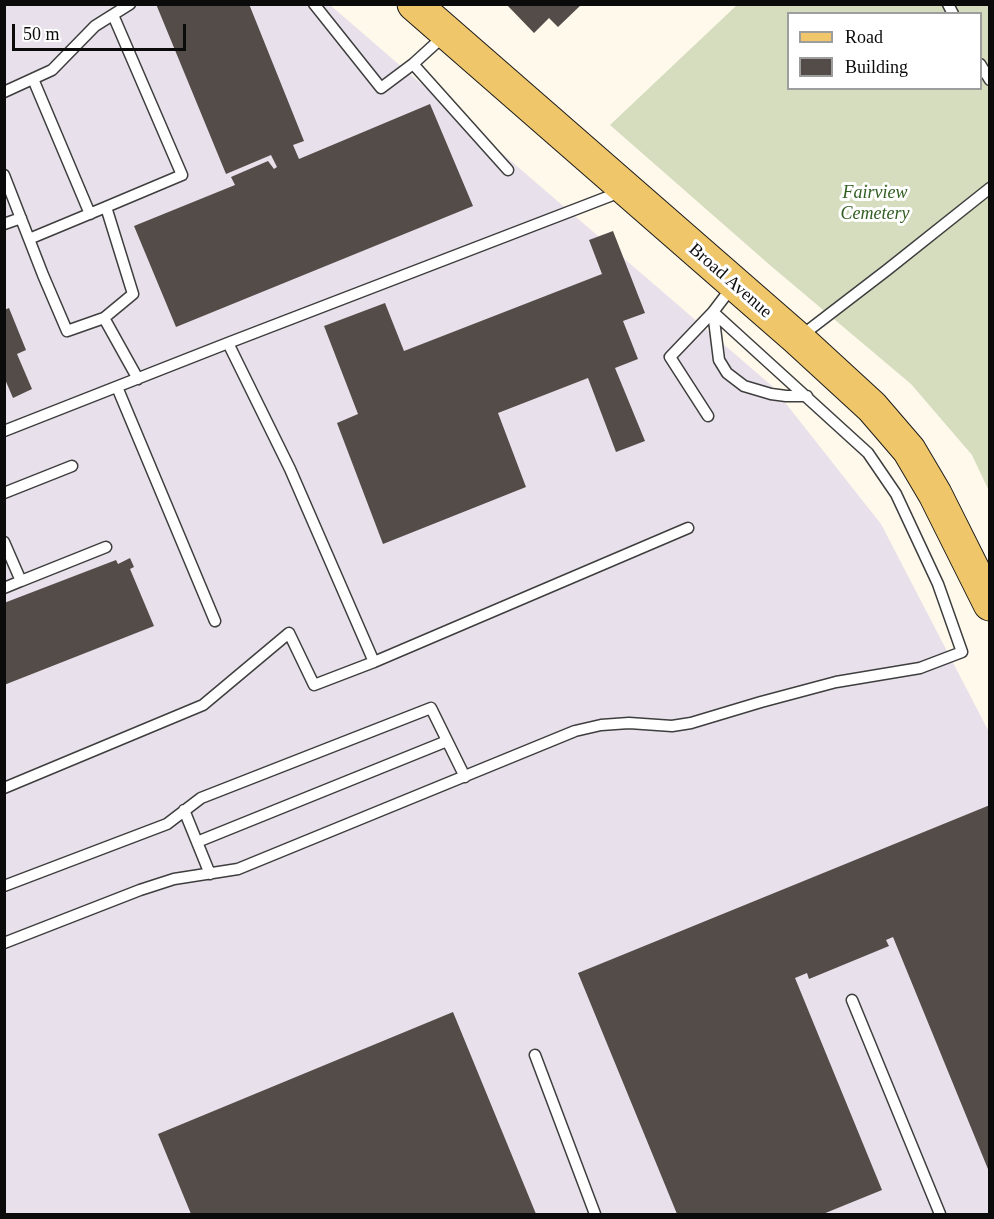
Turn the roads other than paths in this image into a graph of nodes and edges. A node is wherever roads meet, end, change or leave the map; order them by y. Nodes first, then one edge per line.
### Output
1 (130, 4) edge
2 (314, 4) edge
3 (414, 4) edge
4 (113, 15) junction
5 (447, 33) junction
6 (413, 64) junction
7 (982, 66) edge
8 (33, 79) junction
9 (990, 80) edge
10 (4, 92) edge
11 (508, 170) dead end
12 (4, 175) edge
13 (990, 188) edge
14 (626, 190) junction
15 (106, 207) junction
16 (90, 214) junction
17 (21, 218) junction
18 (4, 224) edge
19 (30, 238) junction
20 (734, 285) junction
21 (713, 312) junction
22 (104, 318) junction
23 (798, 339) junction
24 (228, 343) junction
25 (138, 379) junction
26 (117, 387) junction
27 (807, 396) junction
28 (708, 416) dead end
29 (4, 431) edge
30 (72, 466) dead end
31 (4, 493) edge
32 (688, 528) dead end
33 (4, 542) edge
34 (106, 547) dead end
35 (21, 581) junction
36 (4, 588) edge
37 (990, 604) edge
38 (214, 621) dead end
39 (374, 662) junction
40 (447, 741) junction
41 (465, 777) junction
42 (4, 788) edge
43 (184, 810) junction
44 (197, 842) junction
45 (210, 874) junction
46 (4, 886) edge
47 (4, 943) edge
48 (852, 1000) dead end
49 (535, 1055) dead end
50 (595, 1215) edge
51 (940, 1215) edge

1 - 4 lane
2 - 6 lane
3 - 5 main road, Broad Avenue
4 - 8 lane
4 - 15 lane
5 - 6 lane
5 - 14 main road, Broad Avenue
6 - 11 lane
7 - 9 lane
8 - 10 lane
8 - 16 lane
12 - 17 lane
13 - 23 lane
14 - 20 main road, Broad Avenue
14 - 24 lane
15 - 16 lane
15 - 22 lane
16 - 19 lane
17 - 18 lane
17 - 19 lane
19 - 22 lane
20 - 21 lane
20 - 23 main road, Broad Avenue
21 - 27 lane
21 - 27 lane
21 - 28 lane
22 - 25 lane
23 - 37 main road, Broad Avenue
24 - 25 lane
24 - 39 lane
25 - 26 lane
26 - 29 lane
26 - 38 lane
27 - 41 lane
30 - 31 lane
32 - 39 lane
33 - 35 lane
34 - 35 lane
35 - 36 lane
39 - 42 lane
40 - 41 lane
40 - 43 lane
40 - 44 lane
41 - 45 lane
43 - 44 lane
43 - 46 lane
44 - 45 lane
45 - 47 lane
48 - 51 lane
49 - 50 lane

